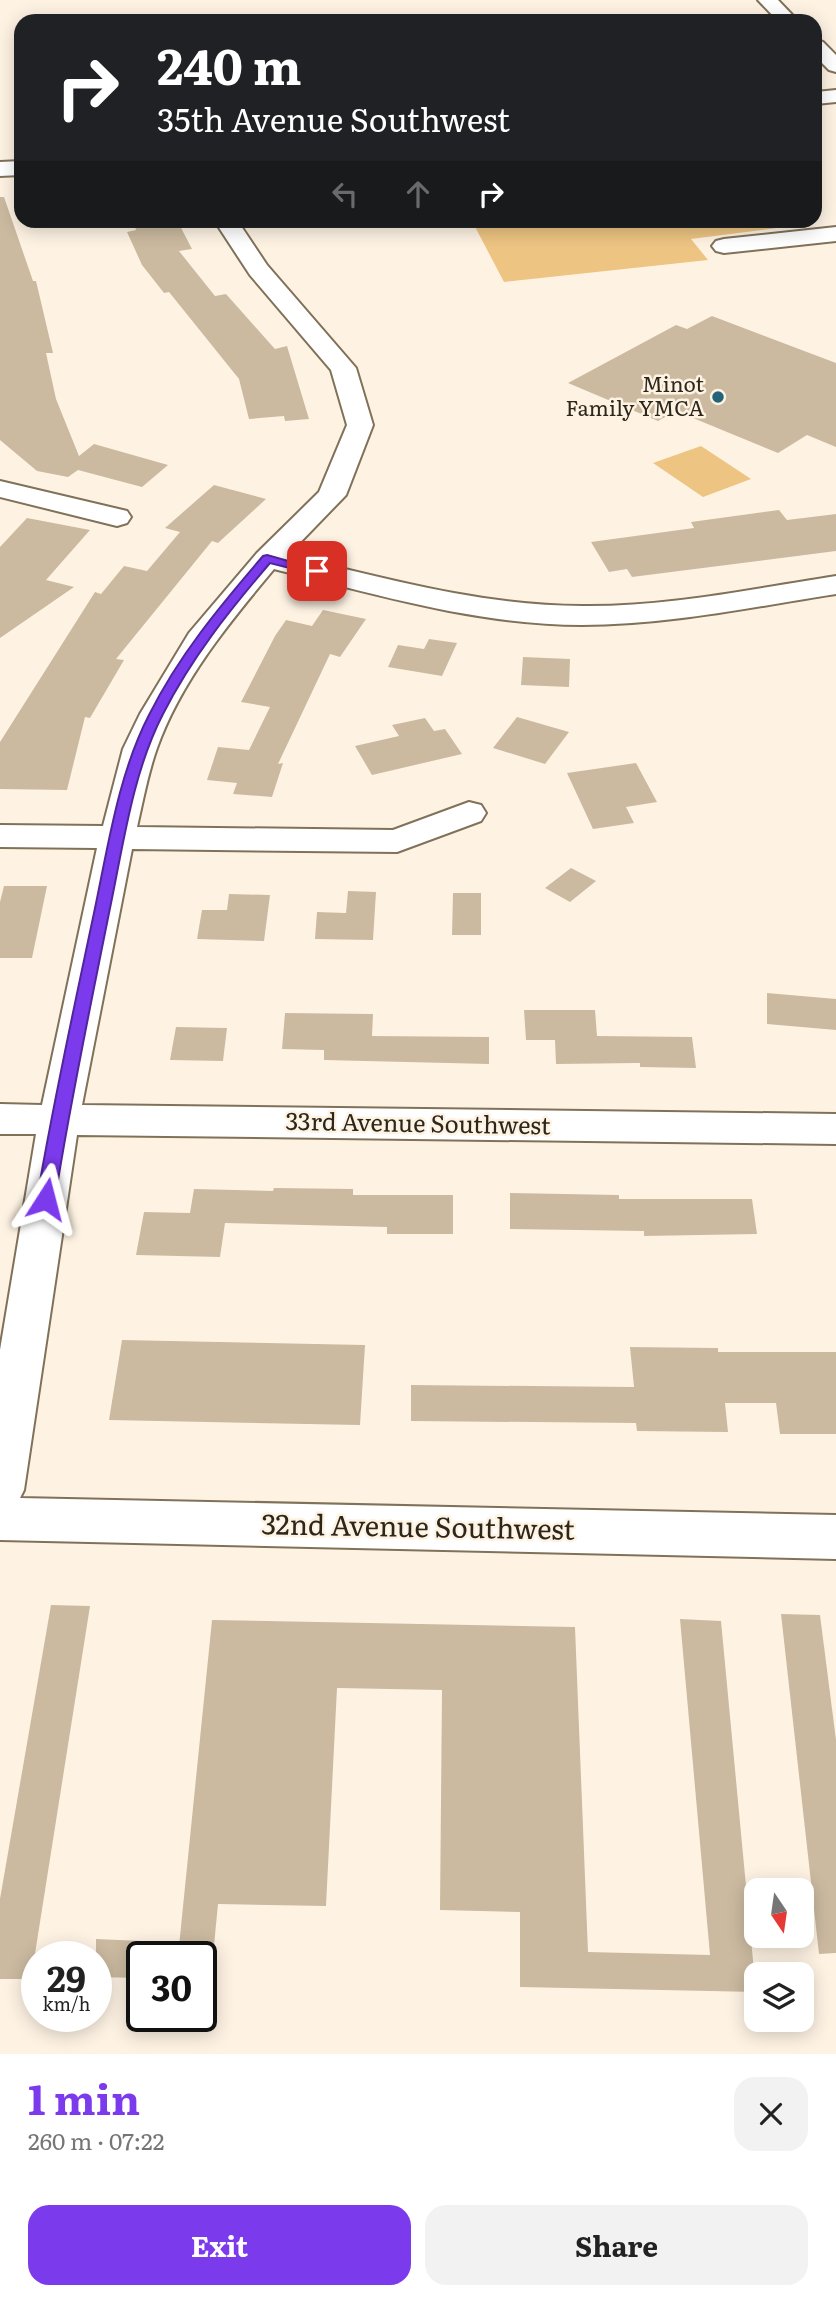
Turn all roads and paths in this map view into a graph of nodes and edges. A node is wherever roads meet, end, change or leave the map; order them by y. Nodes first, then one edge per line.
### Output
1 (767, 0) edge
2 (782, 14) edge
3 (822, 52) edge
4 (836, 65) edge
5 (230, 228) edge
6 (836, 234) edge
7 (724, 246) dead end
8 (0, 489) edge
9 (117, 517) dead end
10 (267, 559) junction
11 (836, 585) edge
12 (469, 813) dead end
13 (0, 836) edge
14 (117, 837) junction
15 (0, 1119) edge
16 (59, 1120) junction
17 (836, 1129) edge
18 (0, 1490) edge
19 (0, 1519) edge
20 (836, 1537) edge

1 - 2 street
3 - 4 street
5 - 10 street
6 - 7 street
8 - 9 street
10 - 11 street
10 - 14 street
12 - 14 street
13 - 14 street
14 - 16 street
15 - 16 street, 33rd Avenue Southwest
16 - 17 street, 33rd Avenue Southwest
16 - 18 street
19 - 20 street, 32nd Avenue Southwest

